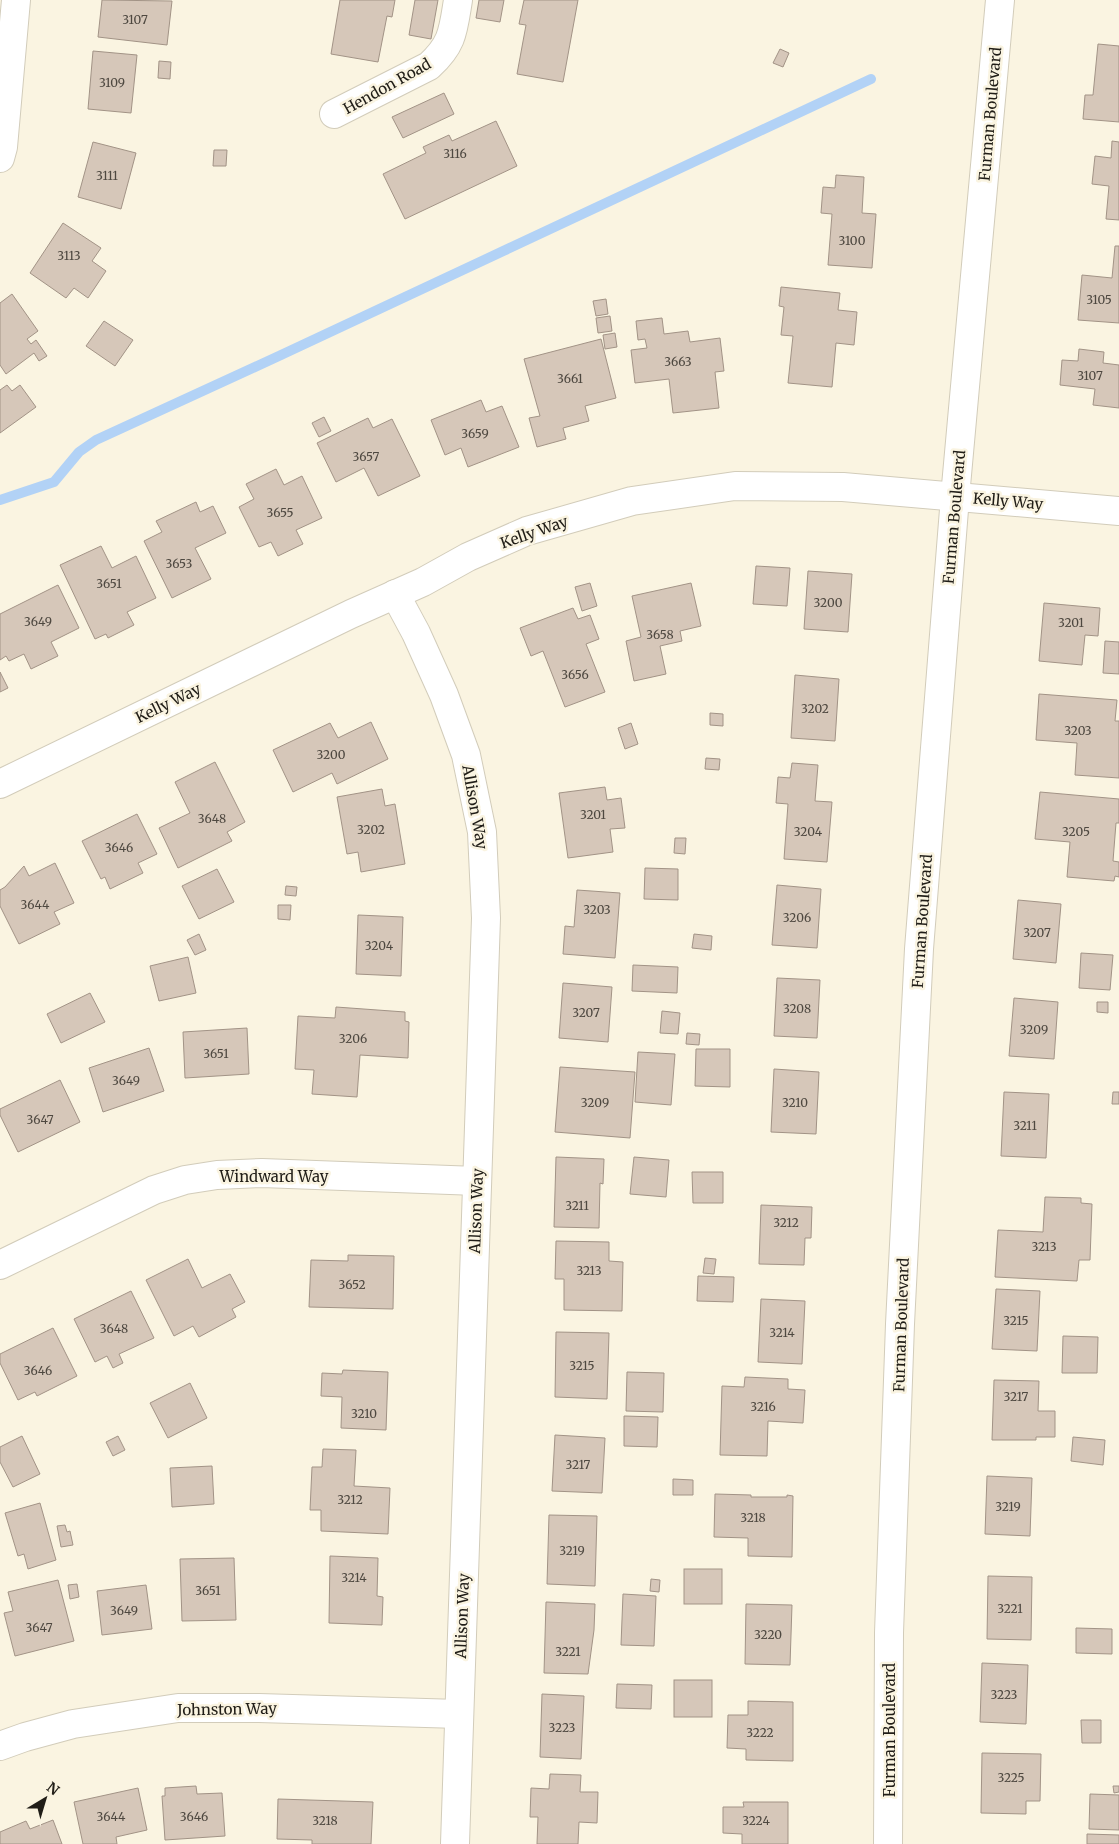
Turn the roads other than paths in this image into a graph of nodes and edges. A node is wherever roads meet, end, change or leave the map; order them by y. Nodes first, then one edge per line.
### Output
1 (16, 0) edge
2 (458, 0) edge
3 (1000, 0) edge
4 (334, 114) dead end
5 (0, 158) edge
6 (955, 497) junction
7 (1119, 511) edge
8 (395, 594) junction
9 (0, 784) edge
10 (477, 1181) junction
11 (0, 1265) edge
12 (459, 1714) junction
13 (0, 1746) edge
14 (455, 1844) edge
15 (888, 1844) edge

1 - 5 street
2 - 4 street, Hendon Road
3 - 6 street, Furman Boulevard
6 - 7 street, Kelly Way
6 - 8 street, Kelly Way
6 - 15 street, Furman Boulevard
8 - 9 street, Kelly Way
8 - 10 street, Allison Way
10 - 11 street, Windward Way
10 - 12 street, Allison Way
12 - 13 street, Johnston Way
12 - 14 street, Allison Way

